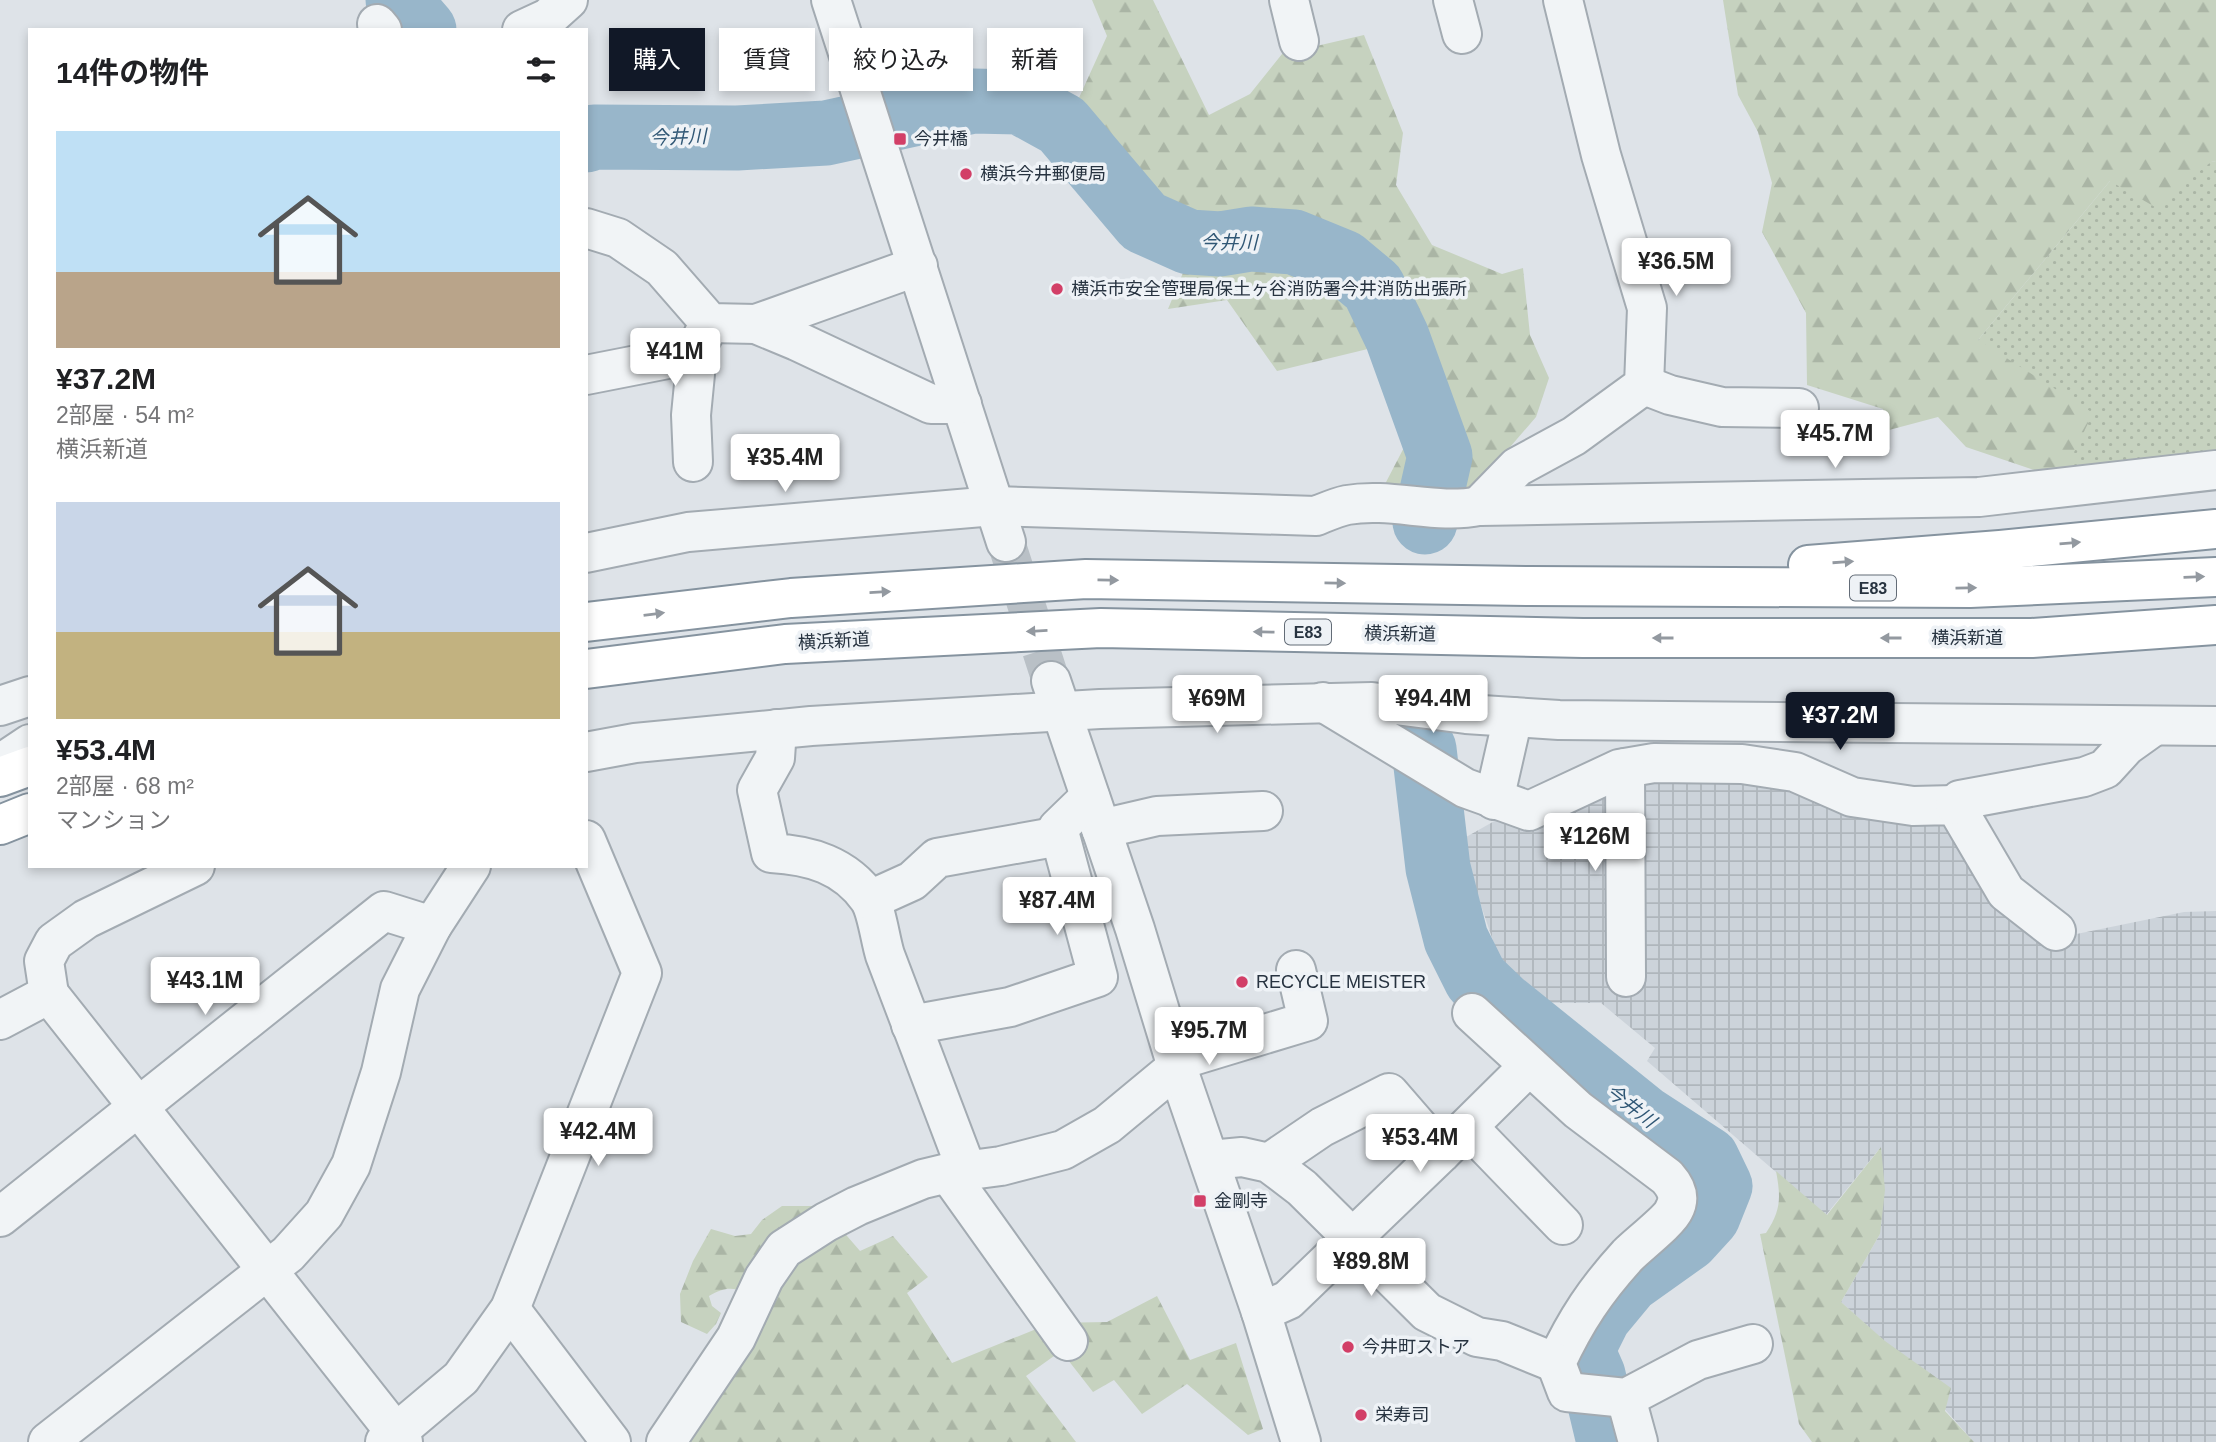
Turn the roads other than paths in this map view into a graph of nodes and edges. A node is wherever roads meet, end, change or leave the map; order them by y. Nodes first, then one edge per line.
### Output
1 (568, 0) edge
2 (831, 0) edge
3 (1289, 0) edge
4 (1563, 0) edge
5 (526, 28) edge
6 (1299, 41) dead end
7 (588, 229) edge
8 (918, 266) junction
9 (756, 324) junction
10 (702, 338) junction
11 (588, 374) edge
12 (1644, 385) junction
13 (962, 404) junction
14 (1799, 408) dead end
15 (693, 462) dead end
16 (2216, 470) edge
17 (994, 506) junction
18 (1471, 508) junction
19 (2216, 529) edge
20 (1006, 542) tunnel mouth
21 (588, 553) edge
22 (2216, 577) edge
23 (1531, 586) junction
24 (588, 622) edge
25 (2216, 625) edge
26 (2032, 638) junction
27 (2216, 650) edge
28 (588, 669) edge
29 (1056, 696) junction
30 (28, 697) edge
31 (0, 706) edge
32 (1513, 717) junction
33 (1371, 718) junction
34 (2154, 726) junction
35 (2216, 726) edge
36 (777, 729) junction
37 (28, 745) edge
38 (588, 752) edge
39 (0, 764) edge
40 (28, 767) edge
41 (1625, 768) junction
42 (0, 778) edge
43 (1479, 794) junction
44 (1955, 805) junction
45 (1263, 811) dead end
46 (1096, 813) junction
47 (28, 814) edge
48 (0, 825) edge
49 (1060, 836) junction
50 (588, 845) edge
51 (191, 868) edge
52 (470, 868) edge
53 (870, 901) junction
54 (432, 926) junction
55 (2056, 931) dead end
56 (1296, 970) dead end
57 (1626, 977) dead end
58 (49, 994) junction
59 (1472, 1013) dead end
60 (0, 1020) edge
61 (911, 1025) junction
62 (1177, 1064) junction
63 (1529, 1066) junction
64 (139, 1108) junction
65 (1455, 1140) junction
66 (1210, 1160) junction
67 (1269, 1163) junction
68 (957, 1172) junction
69 (0, 1217) edge
70 (1563, 1225) dead end
71 (781, 1233) dead end
72 (1353, 1238) junction
73 (268, 1270) junction
74 (510, 1309) junction
75 (1261, 1312) junction
76 (1068, 1341) dead end
77 (1753, 1344) dead end
78 (1593, 1388) junction
79 (395, 1439) edge
80 (654, 1441) edge
81 (48, 1442) edge
82 (611, 1442) edge
83 (1301, 1442) edge
84 (1638, 1442) edge

1 - 5 street
2 - 8 street
3 - 6 street
4 - 12 street
7 - 10 street
8 - 9 street
8 - 13 street
9 - 10 street
9 - 13 street
10 - 11 street
10 - 15 street
12 - 14 street
12 - 18 street
13 - 17 street
16 - 18 street
17 - 18 street
17 - 20 street
17 - 21 street
23 -> 19 highway
23 -> 22 highway, E83
24 -> 23 highway, E83
25 - 26 highway, 横浜新道 / E83
26 - 27 highway
26 -> 28 highway, 横浜新道 / E83
29 - 33 street
29 - 36 street
29 - 46 street
30 - 31 street
32 - 33 street
32 - 34 street
32 - 43 street
33 - 43 street
34 - 35 street
34 - 44 street
36 - 38 street
36 - 53 street
37 - 39 street
40 - 42 highway
41 - 43 street
41 - 44 street
41 - 57 street
44 - 55 street
45 - 46 street
46 - 49 street
46 - 62 street
47 - 48 highway
49 - 53 street
49 - 61 street
50 - 74 street
51 - 58 street
52 - 54 street
53 - 61 street
54 - 64 street
54 - 73 street
56 - 62 street
58 - 60 street
58 - 64 street
59 - 63 street
61 - 68 street
62 - 66 street
62 - 68 street
63 - 65 street
63 - 78 street
64 - 69 street
64 - 73 street
65 - 67 street
65 - 70 street
65 - 72 street
66 - 67 street
66 - 75 street
67 - 72 street
68 - 76 street
68 - 80 street
71 - 80 street
72 - 75 street
72 - 78 street
73 - 79 street
73 - 81 street
74 - 79 street
74 - 82 street
75 - 83 street
77 - 78 street
78 - 84 street

